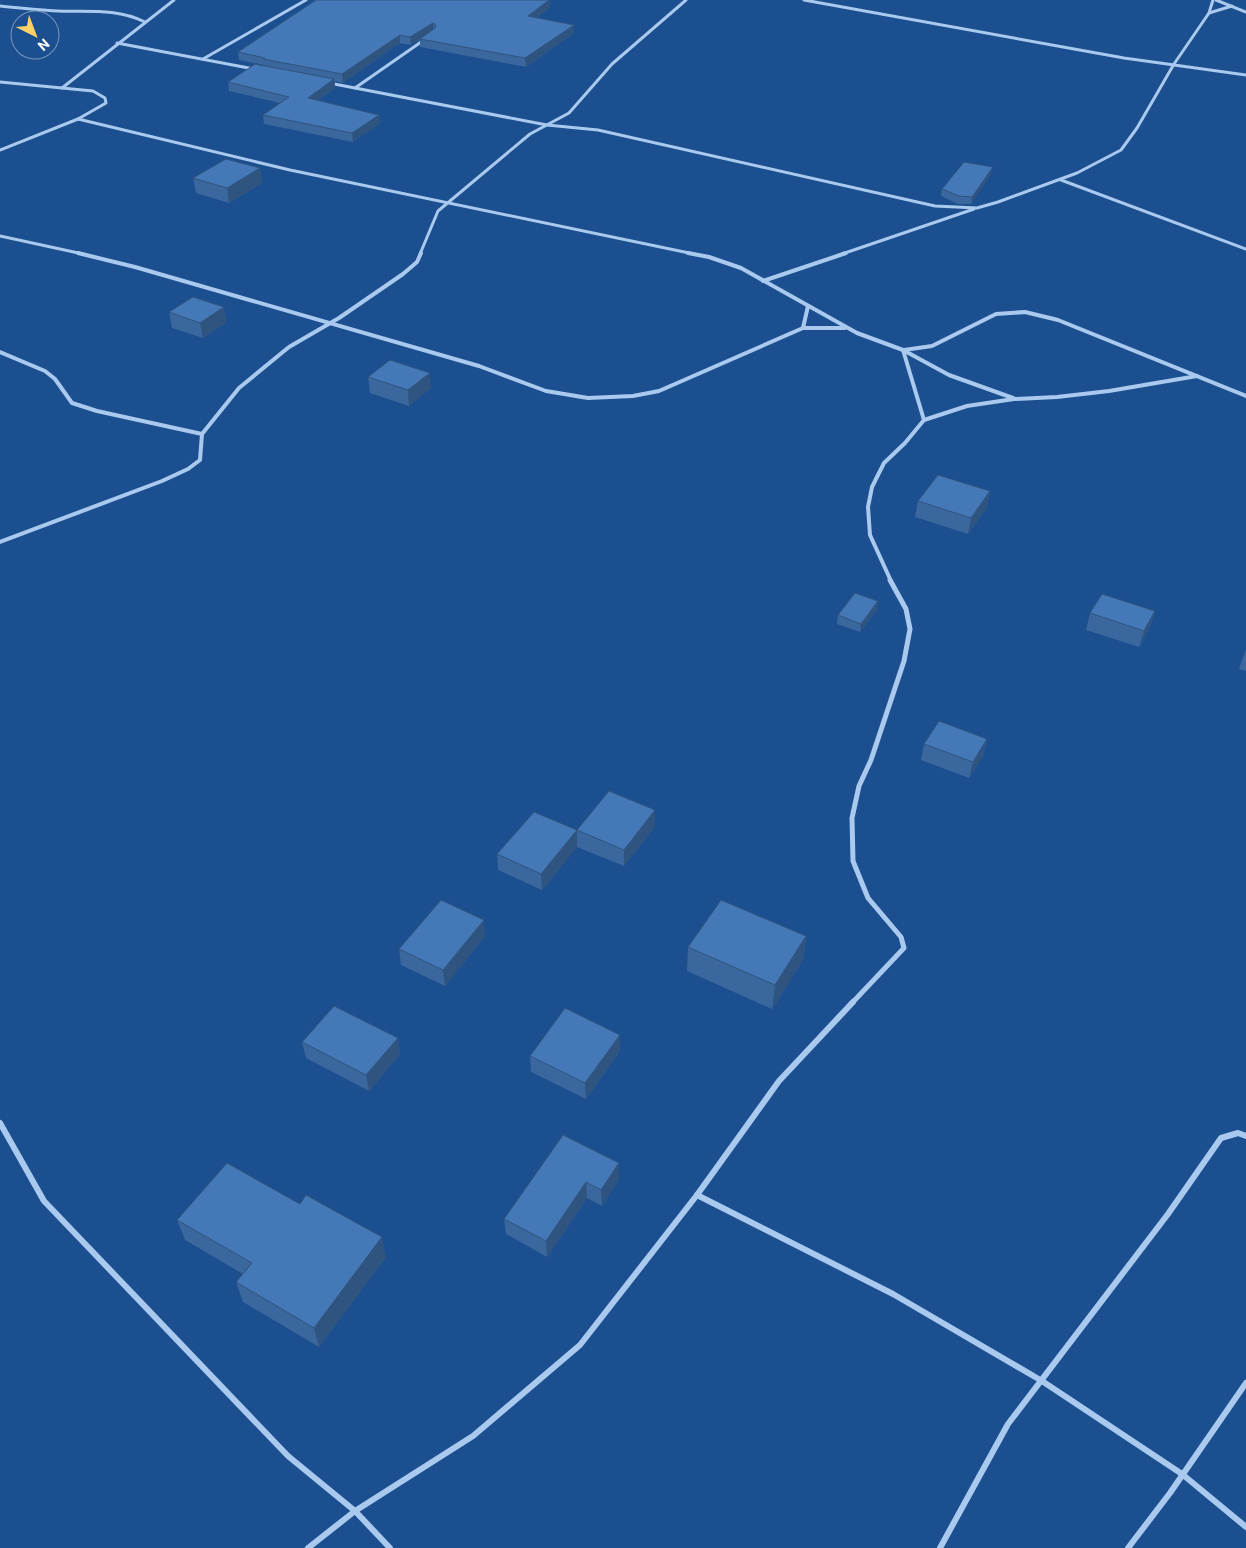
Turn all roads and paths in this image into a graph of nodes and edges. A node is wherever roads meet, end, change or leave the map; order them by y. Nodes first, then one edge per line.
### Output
1 (174, 0) edge
2 (306, 0) edge
3 (686, 0) edge
4 (804, 0) edge
5 (1214, 0) edge
6 (0, 6) edge
7 (1232, 6) junction
8 (1246, 7) edge
9 (1240, 10) junction
10 (1246, 12) edge
11 (1209, 13) junction
12 (145, 22) junction
13 (425, 39) edge
14 (117, 43) junction
15 (202, 59) junction
16 (1174, 64) junction
17 (260, 70) edge
18 (1246, 75) edge
19 (0, 82) edge
20 (326, 83) edge
21 (62, 88) junction
22 (355, 88) junction
23 (78, 119) junction
24 (547, 125) junction
25 (0, 150) edge
26 (1060, 179) junction
27 (446, 204) junction
28 (977, 208) junction
29 (0, 236) edge
30 (1246, 249) edge
31 (763, 281) junction
32 (808, 306) junction
33 (327, 323) junction
34 (803, 328) junction
35 (847, 328) junction
36 (903, 350) junction
37 (0, 352) edge
38 (1197, 376) junction
39 (1246, 396) edge
40 (1014, 399) junction
41 (924, 420) junction
42 (202, 434) junction
43 (0, 542) edge
44 (0, 1123) edge
45 (1246, 1136) edge
46 (697, 1196) junction
47 (1042, 1381) junction
48 (1246, 1383) edge
49 (1182, 1474) junction
50 (355, 1511) junction
51 (1246, 1528) edge
52 (308, 1548) edge
53 (390, 1548) edge
54 (940, 1548) edge
55 (1128, 1548) edge

1 - 12 street
2 - 15 street
3 - 24 street
4 - 16 street
5 - 7 street
5 - 11 street
6 - 12 street
7 - 9 street
7 - 11 street
8 - 9 street
9 - 10 street
11 - 16 street
12 - 14 street
13 - 22 street
14 - 15 street
14 - 21 street
15 - 17 street
16 - 18 street
16 - 26 street
19 - 21 street
20 - 22 street
21 - 23 street
22 - 24 street
23 - 25 street
23 - 27 street
24 - 27 street
24 - 28 street
26 - 28 street
26 - 30 street
27 - 31 street
27 - 33 street
28 - 31 street
29 - 33 street
31 - 32 street
32 - 34 street
32 - 35 street
33 - 34 street
33 - 42 street
34 - 35 street
35 - 36 street
36 - 38 street
36 - 40 street
36 - 41 street
37 - 42 street
38 - 39 street
38 - 40 street
40 - 41 street
41 - 46 street
42 - 43 street
44 - 50 street
45 - 47 street
46 - 47 street
46 - 50 street
47 - 49 street
47 - 54 street
48 - 49 street
49 - 51 street
49 - 55 street
50 - 52 street
50 - 53 street

